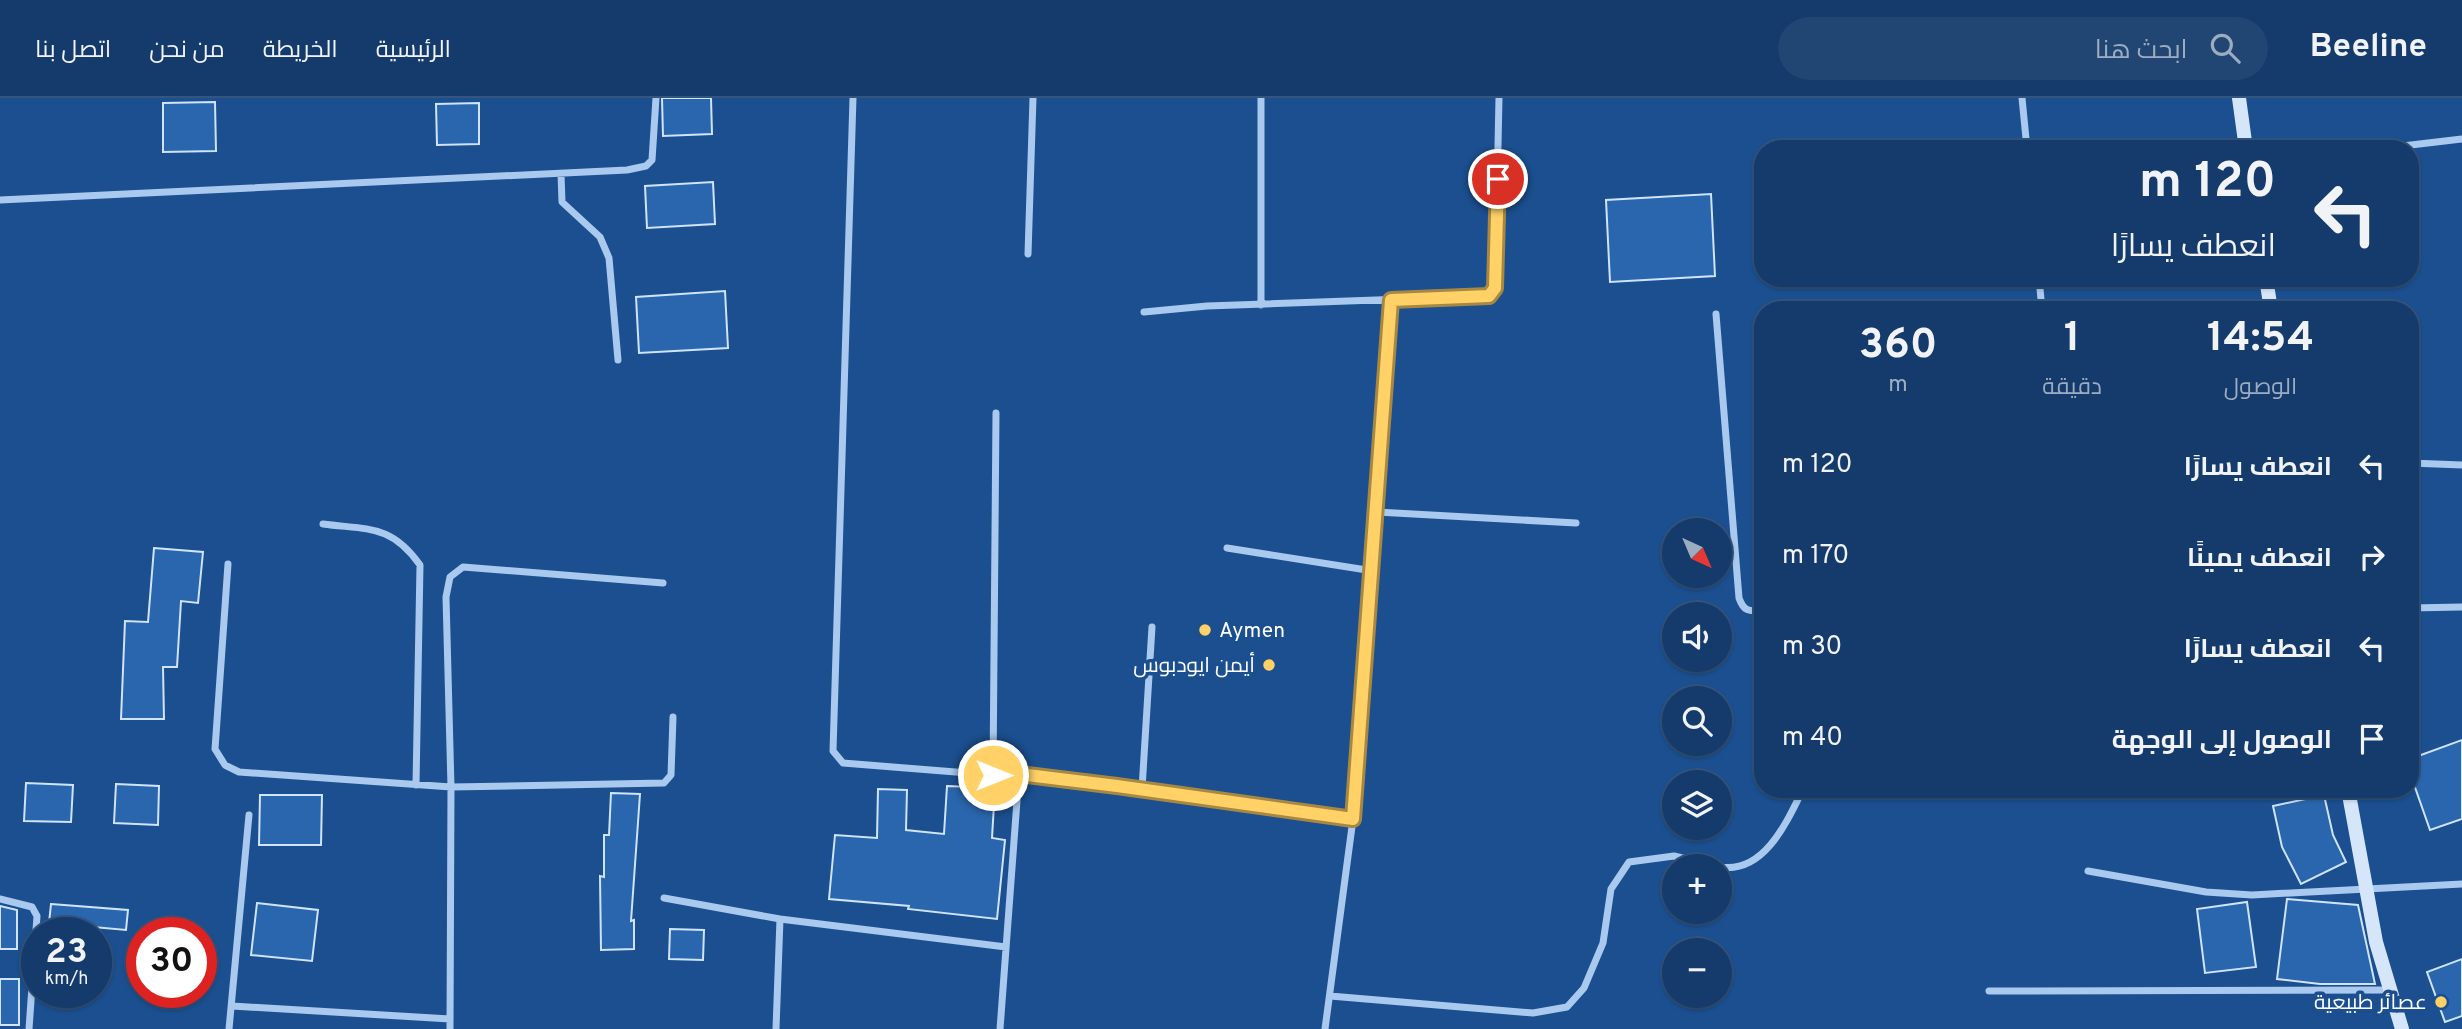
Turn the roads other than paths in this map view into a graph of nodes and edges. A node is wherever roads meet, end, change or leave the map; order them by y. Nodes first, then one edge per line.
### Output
1 (656, 98) edge
2 (853, 98) edge
3 (1033, 98) edge
4 (1261, 98) edge
5 (1499, 98) edge
6 (2022, 98) edge
7 (2239, 98) edge
8 (2462, 139) edge
9 (2026, 140) edge
10 (2245, 140) edge
11 (2419, 144) edge
12 (561, 174) junction
13 (0, 200) edge
14 (1028, 254) dead end
15 (1391, 300) junction
16 (1261, 305) junction
17 (1144, 312) dead end
18 (1716, 314) dead end
19 (618, 360) dead end
20 (996, 413) dead end
21 (2419, 463) edge
22 (2462, 465) edge
23 (1377, 512) junction
24 (1576, 523) dead end
25 (323, 524) dead end
26 (1227, 548) dead end
27 (229, 564) dead end
28 (1373, 570) junction
29 (663, 583) dead end
30 (2462, 607) edge
31 (2419, 608) edge
32 (1754, 611) edge
33 (1152, 627) dead end
34 (673, 717) dead end
35 (1019, 774) junction
36 (993, 775) junction
37 (416, 785) junction
38 (451, 787) junction
39 (1142, 789) junction
40 (1798, 798) edge
41 (2350, 798) edge
42 (249, 815) dead end
43 (1353, 819) junction
44 (1662, 858) edge
45 (1732, 869) edge
46 (2088, 871) dead end
47 (2462, 884) edge
48 (2365, 888) junction
49 (664, 898) dead end
50 (0, 899) edge
51 (780, 919) junction
52 (1006, 947) junction
53 (2390, 990) junction
54 (1989, 991) dead end
55 (1330, 996) junction
56 (232, 1006) junction
57 (450, 1019) junction
58 (29, 1029) edge
59 (229, 1029) edge
60 (450, 1029) edge
61 (776, 1029) edge
62 (1000, 1029) edge
63 (1325, 1029) edge
64 (2402, 1029) edge

1 - 12 street
2 - 36 street
3 - 14 street
4 - 16 street
5 - 15 street
6 - 9 street
7 - 10 main road
8 - 11 street
12 - 13 street
12 - 19 street
15 - 16 street
15 - 23 street
16 - 17 street
18 - 32 street
20 - 36 street
21 - 22 street
23 - 24 street
23 - 28 street
25 - 37 street
26 - 28 street
27 - 37 street
28 - 43 street
29 - 38 street
30 - 31 street
33 - 39 street
34 - 38 street
35 - 36 street
35 - 39 street
35 - 52 street
37 - 38 street
38 - 57 street
39 - 43 street
40 - 45 street
41 - 48 main road
42 - 56 street
43 - 55 street
44 - 55 street
46 - 48 street
47 - 48 street
48 - 53 main road
49 - 51 street
50 - 58 street
51 - 52 street
51 - 61 street
52 - 62 street
53 - 54 street
53 - 64 main road
55 - 63 street
56 - 57 street
56 - 59 street
57 - 60 street

